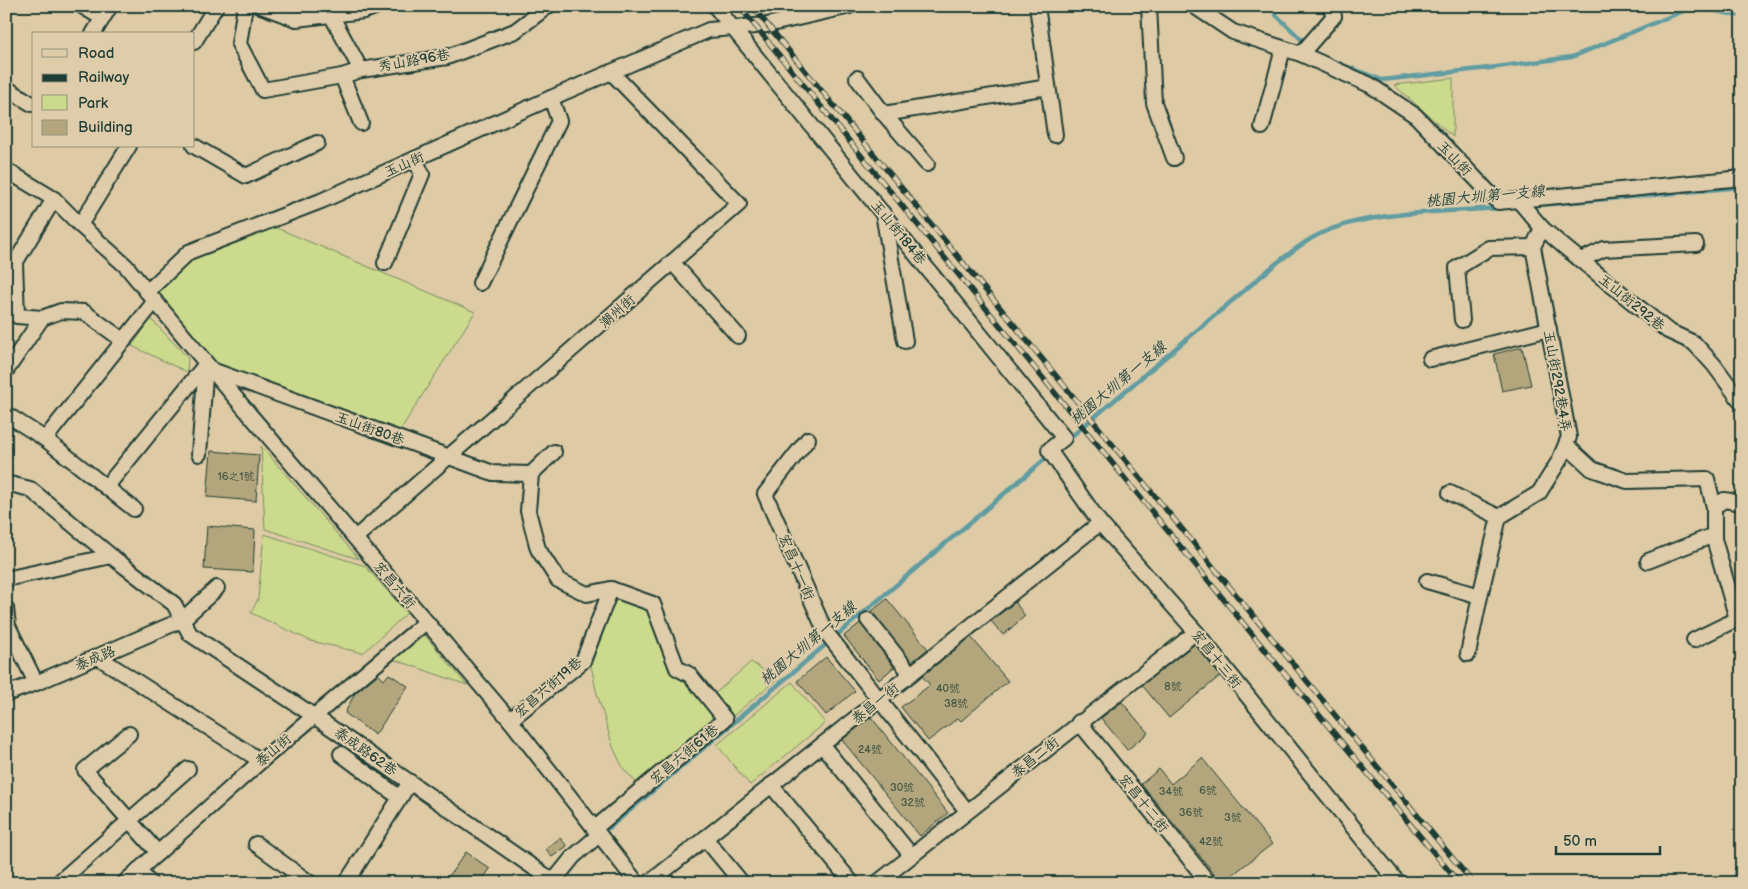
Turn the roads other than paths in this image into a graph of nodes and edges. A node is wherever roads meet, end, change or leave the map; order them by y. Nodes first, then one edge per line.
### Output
1 (82, 6) edge
2 (216, 6) edge
3 (245, 6) edge
4 (261, 6) edge
5 (378, 6) edge
6 (548, 6) edge
7 (715, 6) edge
8 (850, 6) edge
9 (1037, 6) edge
10 (1149, 6) edge
11 (1194, 6) edge
12 (833, 8) edge
13 (1336, 9) edge
14 (106, 12) edge
15 (331, 15) junction
16 (732, 27) junction
17 (94, 32) edge
18 (195, 40) edge
19 (1283, 49) junction
20 (1305, 49) junction
21 (361, 70) junction
22 (611, 72) junction
23 (342, 76) junction
24 (857, 78) dead end
25 (6, 88) edge
26 (1048, 88) junction
27 (551, 98) junction
28 (32, 104) dead end
29 (884, 114) junction
30 (361, 123) dead end
31 (1262, 127) dead end
32 (1055, 135) dead end
33 (317, 143) dead end
34 (195, 147) edge
35 (128, 148) edge
36 (1174, 158) dead end
37 (415, 159) junction
38 (927, 164) dead end
39 (6, 170) edge
40 (1742, 178) edge
41 (54, 199) junction
42 (1519, 201) junction
43 (883, 212) junction
44 (80, 225) junction
45 (1541, 227) junction
46 (1696, 244) dead end
47 (1534, 248) junction
48 (1581, 260) junction
49 (672, 262) junction
50 (385, 264) dead end
51 (480, 283) dead end
52 (151, 296) junction
53 (42, 318) junction
54 (1462, 320) dead end
55 (1549, 329) junction
56 (738, 336) dead end
57 (124, 340) junction
58 (905, 341) dead end
59 (1430, 359) dead end
60 (209, 366) junction
61 (6, 371) edge
62 (1742, 403) edge
63 (6, 414) edge
64 (1064, 438) joint
65 (45, 439) junction
66 (808, 439) dead end
67 (1566, 445) junction
68 (554, 452) dead end
69 (198, 454) dead end
70 (449, 457) junction
71 (531, 474) junction
72 (6, 483) edge
73 (107, 486) junction
74 (1450, 493) dead end
75 (1742, 503) edge
76 (1714, 507) junction
77 (134, 508) dead end
78 (1499, 517) junction
79 (1100, 523) junction
80 (1714, 535) junction
81 (355, 538) junction
82 (111, 556) junction
83 (1648, 561) dead end
84 (6, 579) edge
85 (1427, 581) dead end
86 (217, 588) dead end
87 (611, 590) junction
88 (1480, 596) junction
89 (6, 608) edge
90 (182, 620) junction
91 (868, 620) dead end
92 (426, 622) junction
93 (1196, 632) junction
94 (1694, 640) dead end
95 (1468, 654) dead end
96 (98, 657) junction
97 (911, 674) junction
98 (36, 683) junction
99 (6, 694) edge
100 (879, 700) junction
101 (314, 716) junction
102 (510, 720) junction
103 (1078, 722) junction
104 (129, 734) dead end
105 (822, 745) junction
106 (341, 754) dead end
107 (261, 761) junction
108 (188, 769) dead end
109 (410, 782) junction
110 (771, 785) junction
111 (400, 798) junction
112 (968, 810) junction
113 (130, 821) junction
114 (599, 835) junction
115 (705, 838) junction
116 (256, 844) dead end
117 (158, 853) junction
118 (912, 855) junction
119 (138, 870) junction
120 (552, 882) edge
121 (58, 883) edge
122 (124, 883) edge
123 (150, 883) edge
124 (310, 883) edge
125 (346, 883) edge
126 (637, 883) edge
127 (649, 883) edge
128 (742, 883) edge
129 (852, 883) edge
130 (876, 883) edge
131 (1209, 883) edge
132 (1398, 883) edge

1 - 14 street
2 - 18 street
3 - 23 street
4 - 15 street
5 - 15 street
6 - 21 street, 秀山路96巷
7 - 16 street, 玉山街184巷
8 - 12 street, 玉山街
9 - 26 street
10 - 36 street
11 - 19 street, 玉山街
12 - 16 street, 玉山街
13 - 20 street
14 - 17 street
15 - 21 street, 秀山路96巷
16 - 22 street, 玉山街
16 - 43 street, 玉山街184巷
19 - 20 street, 玉山街
19 - 31 street
20 - 42 street, 玉山街
21 - 23 street
22 - 27 street, 玉山街
22 - 49 street, 潮州街
23 - 30 street
24 - 29 street
25 - 28 street
26 - 29 street
26 - 32 street
27 - 37 street, 玉山街
27 - 51 street
29 - 38 street
33 - 34 street
35 - 44 street
37 - 50 street
37 - 52 street, 玉山街
39 - 41 street
40 - 42 street, 玉山街
41 - 44 street
41 - 53 street
42 - 45 street, 玉山街292巷
43 - 58 street
43 - 64 street, 玉山街184巷
44 - 52 street
45 - 47 street
45 - 48 street, 玉山街292巷
46 - 48 street
47 - 54 street
47 - 55 street, 玉山街292巷4弄
48 - 62 street, 玉山街292巷
49 - 56 street
49 - 70 street, 潮州街
52 - 57 street, 玉山街
52 - 60 street, 宏昌六街
53 - 57 street
53 - 61 street
55 - 59 street
55 - 67 street, 玉山街292巷4弄
57 - 65 street, 玉山街
60 - 69 street
60 - 70 street, 玉山街80巷
60 - 73 street
60 - 81 street, 宏昌六街
63 - 65 street
64 - 79 street, 宏昌十三街
65 - 73 street
66 - 100 street, 宏昌十一街
67 - 76 street
67 - 78 street, 玉山街292巷4弄
68 - 71 street
70 - 71 street, 玉山街80巷
70 - 81 street, 潮州街
71 - 87 street
72 - 82 street, 泰成路62巷
73 - 77 street
74 - 78 street
75 - 76 street
76 - 80 street
78 - 88 street
79 - 93 street, 宏昌十三街
79 - 97 street, 泰昌一街
80 - 83 street
80 - 94 street
81 - 92 street, 宏昌六街
82 - 84 street
82 - 90 street, 泰成路62巷
85 - 88 street
86 - 90 street, 泰成路
87 - 102 street, 宏昌六街19巷
87 - 114 street, 宏昌六街61巷
88 - 95 street
89 - 98 street
90 - 96 street, 泰成路
90 - 101 street, 泰成路62巷
91 - 97 street
92 - 101 street, 泰山街
92 - 102 street, 宏昌六街
93 - 103 street, 泰昌二街
93 - 132 street, 宏昌十三街
96 - 98 street, 泰成路
96 - 107 street
97 - 100 street, 泰昌一街
98 - 99 street, 泰成路
100 - 105 street, 泰昌一街
100 - 112 street, 宏昌十一街
101 - 107 street, 泰山街
101 - 109 street, 泰成路62巷
102 - 114 street, 宏昌六街
103 - 112 street, 泰昌二街
103 - 131 street, 宏昌十二街
104 - 113 street
105 - 110 street, 泰昌一街
105 - 118 street
106 - 111 street
107 - 117 street, 泰山街
108 - 113 street
109 - 111 street
109 - 120 street, 泰成路62巷
110 - 115 street, 泰昌一街
110 - 129 street
111 - 125 street
112 - 118 street, 泰昌二街
113 - 117 street
113 - 121 street
114 - 120 street
114 - 126 street, 宏昌六街
115 - 127 street, 泰昌一街
115 - 128 street
116 - 124 street
117 - 119 street, 泰山街
118 - 130 street, 泰昌二街
119 - 122 street, 泰山街
119 - 123 street

